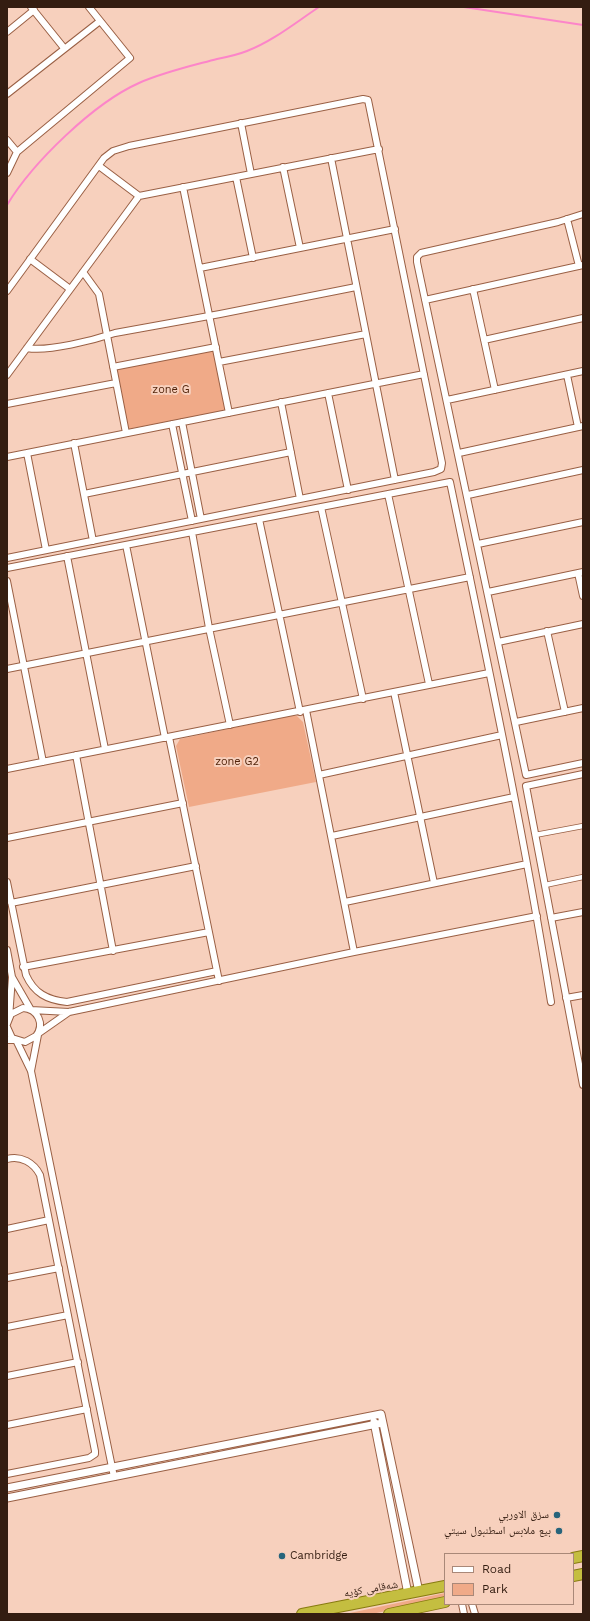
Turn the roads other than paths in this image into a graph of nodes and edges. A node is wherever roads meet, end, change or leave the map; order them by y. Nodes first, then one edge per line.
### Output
1 (89, 7) edge
2 (33, 9) edge
3 (100, 21) junction
4 (7, 32) edge
5 (64, 48) junction
6 (7, 94) edge
7 (241, 123) junction
8 (7, 140) edge
9 (379, 149) junction
10 (17, 152) junction
11 (331, 158) junction
12 (99, 166) junction
13 (283, 167) junction
14 (7, 173) edge
15 (252, 174) junction
16 (236, 177) junction
17 (183, 187) junction
18 (139, 196) junction
19 (583, 214) edge
20 (567, 219) junction
21 (395, 229) junction
22 (347, 239) junction
23 (300, 248) junction
24 (253, 258) junction
25 (30, 260) junction
26 (581, 266) edge
27 (200, 268) junction
28 (83, 272) junction
29 (356, 287) junction
30 (70, 289) junction
31 (473, 289) junction
32 (7, 292) edge
33 (425, 300) junction
34 (210, 315) junction
35 (583, 318) edge
36 (366, 334) junction
37 (107, 336) junction
38 (484, 340) junction
39 (216, 347) junction
40 (27, 348) junction
41 (219, 362) junction
42 (113, 367) junction
43 (583, 371) edge
44 (424, 374) junction
45 (7, 375) edge
46 (567, 375) junction
47 (116, 383) junction
48 (376, 383) junction
49 (495, 390) junction
50 (328, 393) junction
51 (447, 400) junction
52 (281, 402) junction
53 (7, 404) edge
54 (229, 413) junction
55 (182, 422) junction
56 (172, 424) junction
57 (580, 427) edge
58 (126, 433) junction
59 (74, 443) junction
60 (291, 452) junction
61 (27, 453) junction
62 (459, 453) junction
63 (7, 457) edge
64 (583, 470) edge
65 (192, 472) junction
66 (182, 474) junction
67 (394, 480) junction
68 (348, 490) junction
69 (84, 494) junction
70 (388, 494) junction
71 (468, 495) junction
72 (300, 499) junction
73 (321, 507) junction
74 (201, 519) junction
75 (259, 519) junction
76 (192, 521) junction
77 (583, 522) edge
78 (192, 532) junction
79 (93, 541) junction
80 (478, 544) junction
81 (126, 545) junction
82 (46, 550) junction
83 (67, 556) junction
84 (7, 558) edge
85 (7, 568) edge
86 (580, 573) edge
87 (470, 577) junction
88 (7, 581) edge
89 (408, 589) junction
90 (488, 592) junction
91 (583, 596) edge
92 (343, 602) junction
93 (280, 615) junction
94 (583, 624) edge
95 (209, 628) junction
96 (547, 631) junction
97 (145, 641) junction
98 (498, 642) junction
99 (85, 652) junction
100 (24, 665) junction
101 (7, 669) edge
102 (489, 672) junction
103 (429, 684) junction
104 (394, 692) junction
105 (363, 698) junction
106 (583, 708) edge
107 (303, 711) junction
108 (565, 712) junction
109 (516, 722) junction
110 (230, 725) junction
111 (502, 736) junction
112 (167, 737) junction
113 (105, 749) junction
114 (76, 755) junction
115 (408, 755) junction
116 (43, 762) junction
117 (583, 763) edge
118 (7, 769) edge
119 (319, 774) junction
120 (583, 774) edge
121 (514, 797) junction
122 (183, 802) junction
123 (421, 817) junction
124 (88, 822) junction
125 (583, 826) edge
126 (535, 835) junction
127 (332, 836) junction
128 (7, 838) edge
129 (527, 864) junction
130 (196, 866) junction
131 (583, 877) edge
132 (7, 882) edge
133 (434, 883) junction
134 (101, 885) junction
135 (545, 885) junction
136 (345, 902) junction
137 (11, 903) junction
138 (583, 912) edge
139 (537, 916) junction
140 (551, 918) junction
141 (209, 932) junction
142 (7, 950) edge
143 (113, 950) junction
144 (354, 952) junction
145 (23, 968) junction
146 (217, 971) junction
147 (12, 976) junction
148 (219, 981) junction
149 (583, 995) edge
150 (566, 998) junction
151 (552, 1002) dead end
152 (31, 1010) junction
153 (69, 1012) junction
154 (8, 1021) edge
155 (39, 1033) junction
156 (7, 1040) edge
157 (16, 1040) junction
158 (580, 1051) edge
159 (31, 1071) junction
160 (583, 1085) edge
161 (7, 1159) edge
162 (49, 1220) junction
163 (7, 1229) edge
164 (59, 1268) junction
165 (7, 1278) edge
166 (68, 1315) junction
167 (7, 1327) edge
168 (78, 1362) junction
169 (7, 1376) edge
170 (87, 1409) junction
171 (372, 1415) junction
172 (382, 1423) junction
173 (7, 1425) edge
174 (374, 1425) junction
175 (112, 1467) junction
176 (7, 1474) edge
177 (114, 1477) junction
178 (7, 1488) edge
179 (7, 1498) edge
180 (444, 1586) edge
181 (419, 1592) junction
182 (408, 1594) junction
183 (444, 1602) edge
184 (302, 1614) edge
185 (389, 1614) edge

1 - 3 street
2 - 4 street
2 - 5 street
3 - 5 street
3 - 10 street
5 - 6 street
7 - 9 street
7 - 12 street
7 - 15 street
8 - 10 street
9 - 11 street
9 - 21 street
10 - 14 street
11 - 13 street
11 - 22 street
12 - 18 street
12 - 25 street
13 - 15 street
13 - 23 street
15 - 16 street
16 - 17 street
16 - 24 street
17 - 18 street
17 - 27 street
18 - 28 street
19 - 20 street
20 - 26 street
20 - 33 street
21 - 22 street
21 - 44 street
22 - 23 street
22 - 29 street
23 - 24 street
24 - 27 street
25 - 30 street
25 - 32 street
26 - 31 street
27 - 34 street
28 - 30 street
28 - 37 street
29 - 34 street
29 - 36 street
30 - 40 street
31 - 33 street
31 - 38 street
33 - 51 street
34 - 37 street
34 - 39 street
35 - 38 street
36 - 41 street
36 - 48 street
37 - 40 street
37 - 42 street
38 - 49 street
39 - 41 street
39 - 42 street
40 - 45 street
41 - 54 street
42 - 47 street
43 - 46 street
44 - 48 street
44 - 67 street
46 - 49 street
46 - 57 street
47 - 53 street
47 - 58 street
48 - 50 street
48 - 67 street
49 - 51 street
50 - 52 street
50 - 68 street
51 - 62 street
52 - 54 street
52 - 60 street
54 - 55 street
55 - 56 street
55 - 65 street
56 - 58 street
56 - 66 street
57 - 62 street
58 - 59 street
59 - 61 street
59 - 69 street
60 - 65 street
60 - 72 street
61 - 63 street
61 - 82 street
62 - 71 street
64 - 71 street
65 - 66 street
65 - 74 street
66 - 69 street
66 - 76 street
67 - 68 street
68 - 72 street
69 - 79 street
70 - 73 street
70 - 87 street
70 - 89 street
71 - 80 street
72 - 74 street
73 - 75 street
73 - 92 street
74 - 76 street
75 - 78 street
75 - 93 street
76 - 79 street
77 - 80 street
78 - 81 street
78 - 95 street
79 - 82 street
80 - 90 street
81 - 83 street
81 - 97 street
82 - 84 street
83 - 85 street
83 - 99 street
86 - 90 street
86 - 91 street
87 - 89 street
87 - 102 street
88 - 100 street
89 - 92 street
89 - 103 street
90 - 98 street
92 - 93 street
92 - 105 street
93 - 95 street
93 - 107 street
94 - 96 street
95 - 97 street
95 - 110 street
96 - 98 street
96 - 108 street
97 - 99 street
97 - 112 street
98 - 109 street
99 - 100 street
99 - 113 street
100 - 101 street
100 - 116 street
102 - 103 street
102 - 111 street
103 - 104 street
104 - 105 street
104 - 115 street
105 - 107 street
106 - 108 street
107 - 110 street
107 - 119 street
108 - 109 street
109 - 117 street
110 - 112 street
111 - 115 street
111 - 121 street
112 - 113 street
112 - 122 street
113 - 114 street
114 - 116 street
114 - 124 street
115 - 119 street
115 - 123 street
116 - 118 street
119 - 127 street
120 - 126 street
121 - 123 street
121 - 129 street
122 - 124 street
122 - 130 street
123 - 127 street
123 - 133 street
124 - 128 street
124 - 134 street
125 - 126 street
126 - 135 street
127 - 136 street
129 - 133 street
129 - 139 street
130 - 134 street
130 - 141 street
131 - 135 street
132 - 137 street
133 - 136 street
134 - 137 street
134 - 143 street
135 - 140 street
136 - 144 street
137 - 145 street
138 - 140 street
139 - 144 street
139 - 151 street
140 - 150 street
141 - 143 street
141 - 146 street
142 - 147 street
143 - 145 street
144 - 148 street
145 - 146 street
146 - 148 street
147 - 152 street
147 - 154 street
148 - 153 street
149 - 150 street
150 - 158 street
152 - 153 street
152 - 154 street
152 - 155 street
153 - 155 street
154 - 157 street
155 - 157 street
155 - 159 street
156 - 157 street
157 - 159 street
158 - 160 street
159 - 175 street
161 - 162 street
162 - 163 street
162 - 164 street
164 - 165 street
164 - 166 street
166 - 167 street
166 - 168 street
168 - 169 street
168 - 170 street
170 - 173 street
170 - 176 street
171 - 172 street
171 - 174 street
171 - 175 street
172 - 174 street
172 - 181 street
174 - 177 street
174 - 182 street
175 - 177 street
175 - 178 street
177 - 179 street
180 - 181 highway, شەقامی کۆیە
181 - 182 highway, شەقامی کۆیە
182 - 184 highway, شەقامی کۆیە
183 - 185 highway

